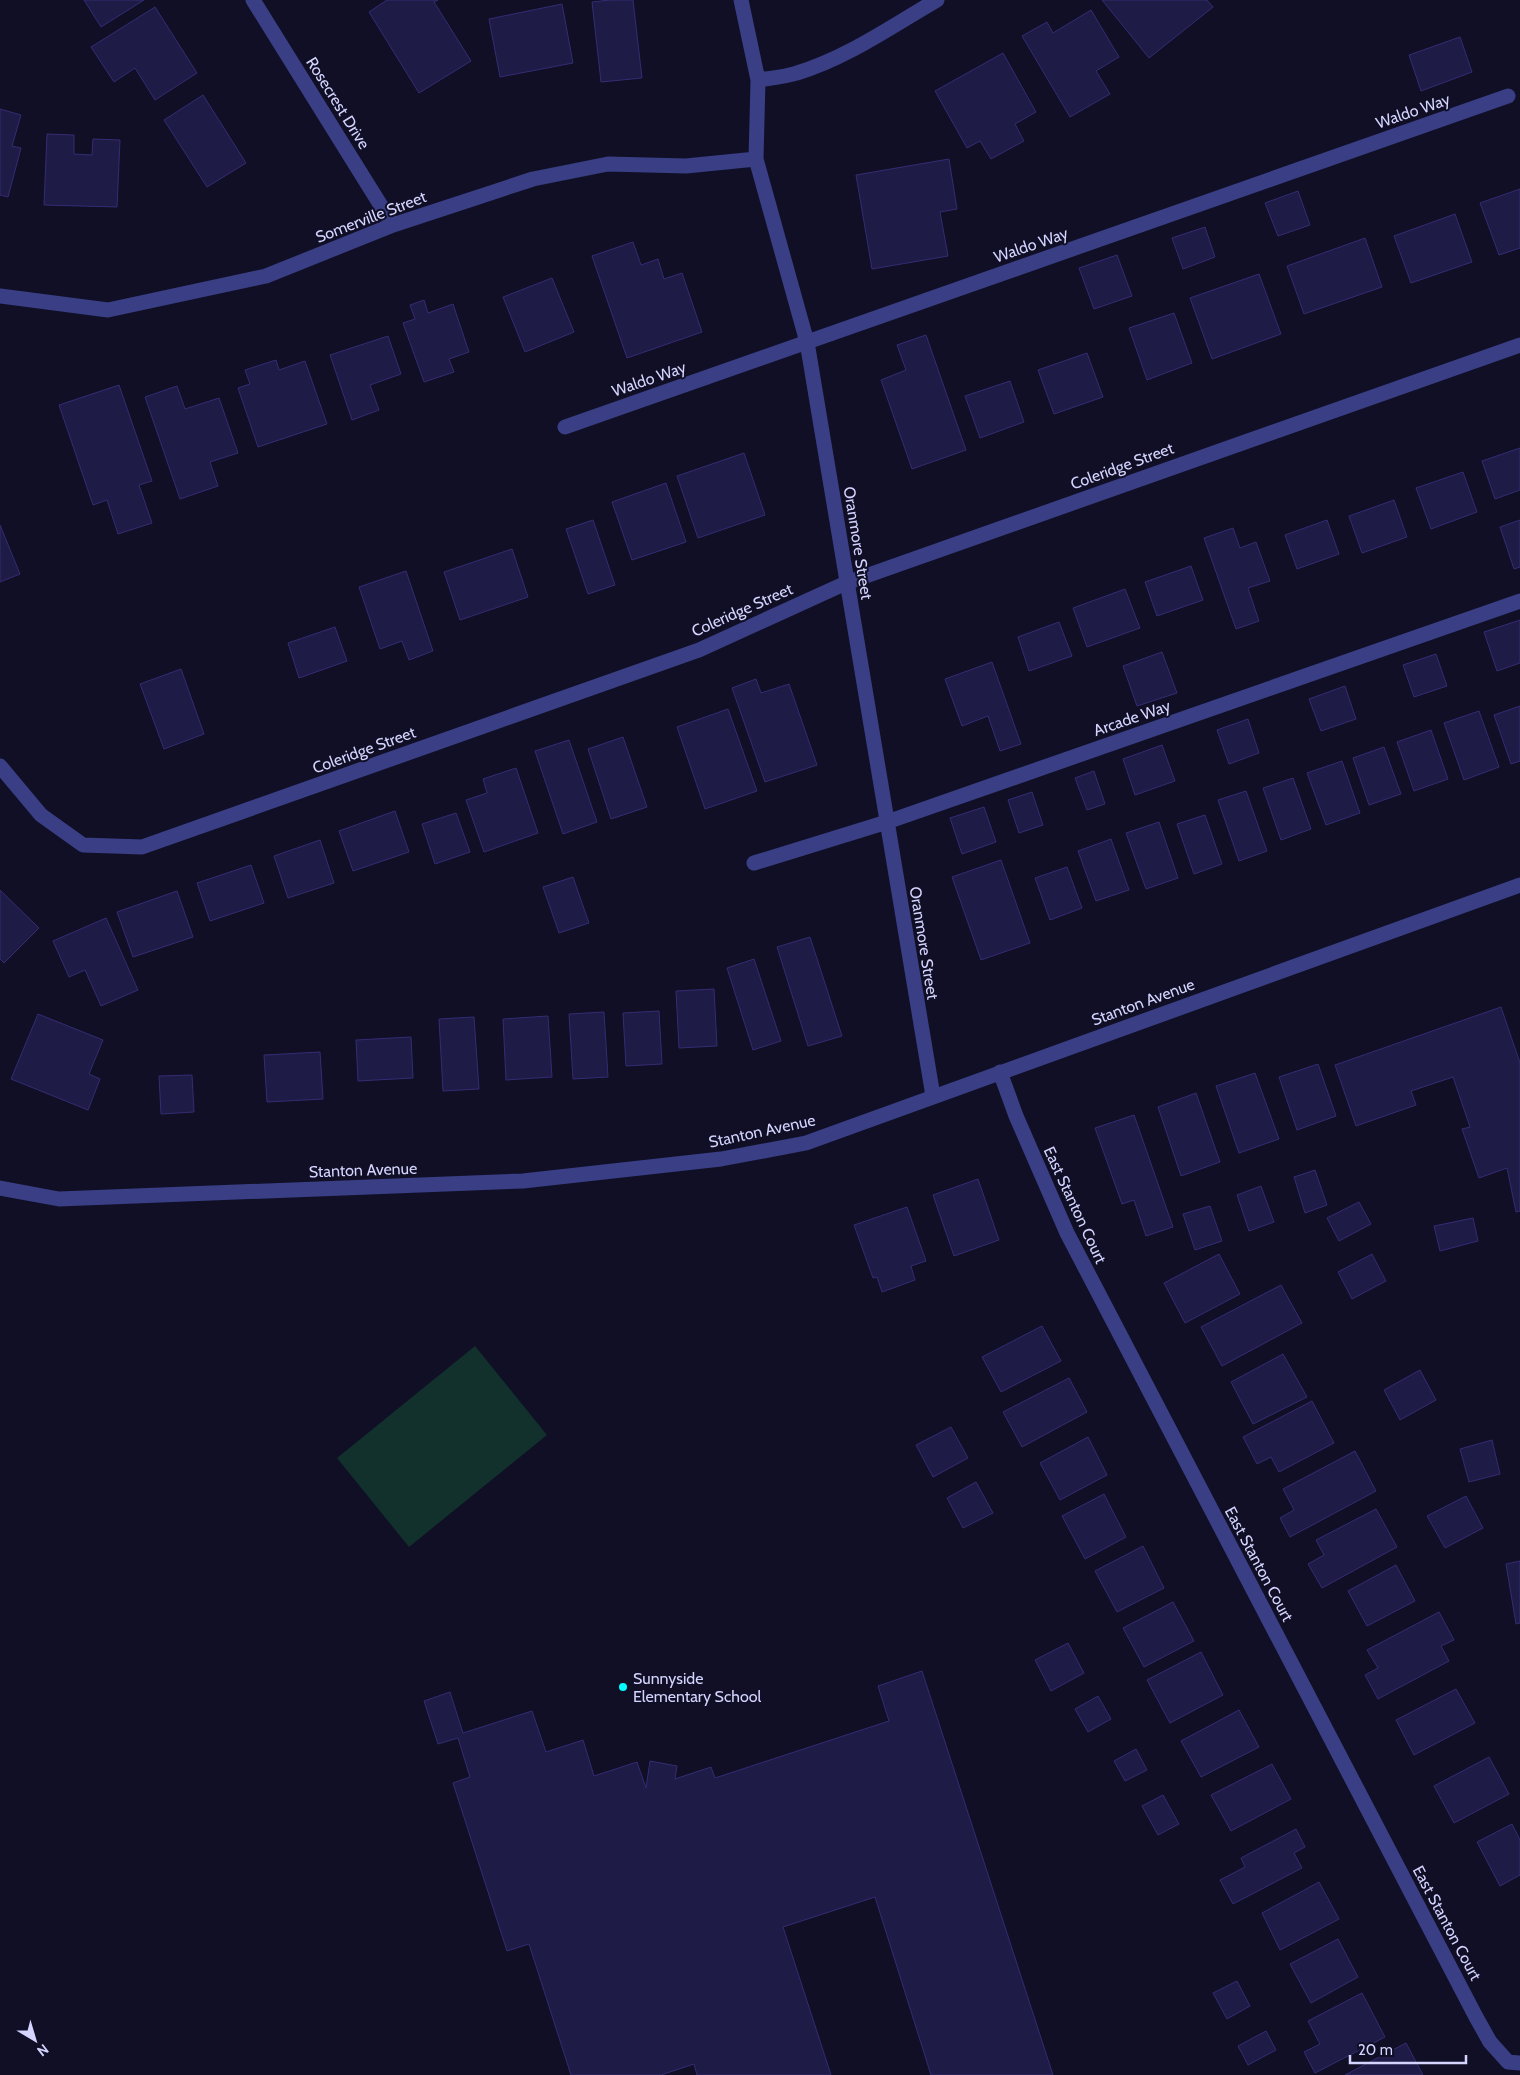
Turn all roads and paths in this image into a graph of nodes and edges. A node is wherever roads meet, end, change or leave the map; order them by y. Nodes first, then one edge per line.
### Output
1 (253, 0) edge
2 (741, 0) edge
3 (937, 0) edge
4 (758, 80) junction
5 (1508, 96) dead end
6 (756, 159) junction
7 (393, 225) junction
8 (0, 296) edge
9 (807, 342) junction
10 (1520, 345) edge
11 (565, 427) dead end
12 (846, 583) junction
13 (1520, 601) edge
14 (0, 766) edge
15 (887, 822) junction
16 (754, 862) dead end
17 (1520, 885) edge
18 (1000, 1072) junction
19 (933, 1096) junction
20 (0, 1188) edge
21 (1514, 2063) edge

1 - 7 street, Rosecrest Drive
2 - 4 street, Oranmore Street
3 - 4 street
4 - 6 street, Oranmore Street
5 - 9 street, Waldo Way
6 - 7 street, Somerville Street
6 - 9 street, Oranmore Street
7 - 8 street, Somerville Street
9 - 11 street, Waldo Way
9 - 12 street, Oranmore Street
10 - 12 street, Coleridge Street
12 - 14 street, Coleridge Street
12 - 15 street, Oranmore Street
13 - 15 street, Arcade Way
15 - 16 street, Arcade Way
15 - 19 street, Oranmore Street
17 - 18 street, Stanton Avenue
18 - 19 street, Stanton Avenue
18 - 21 street, East Stanton Court
19 - 20 street, Stanton Avenue

